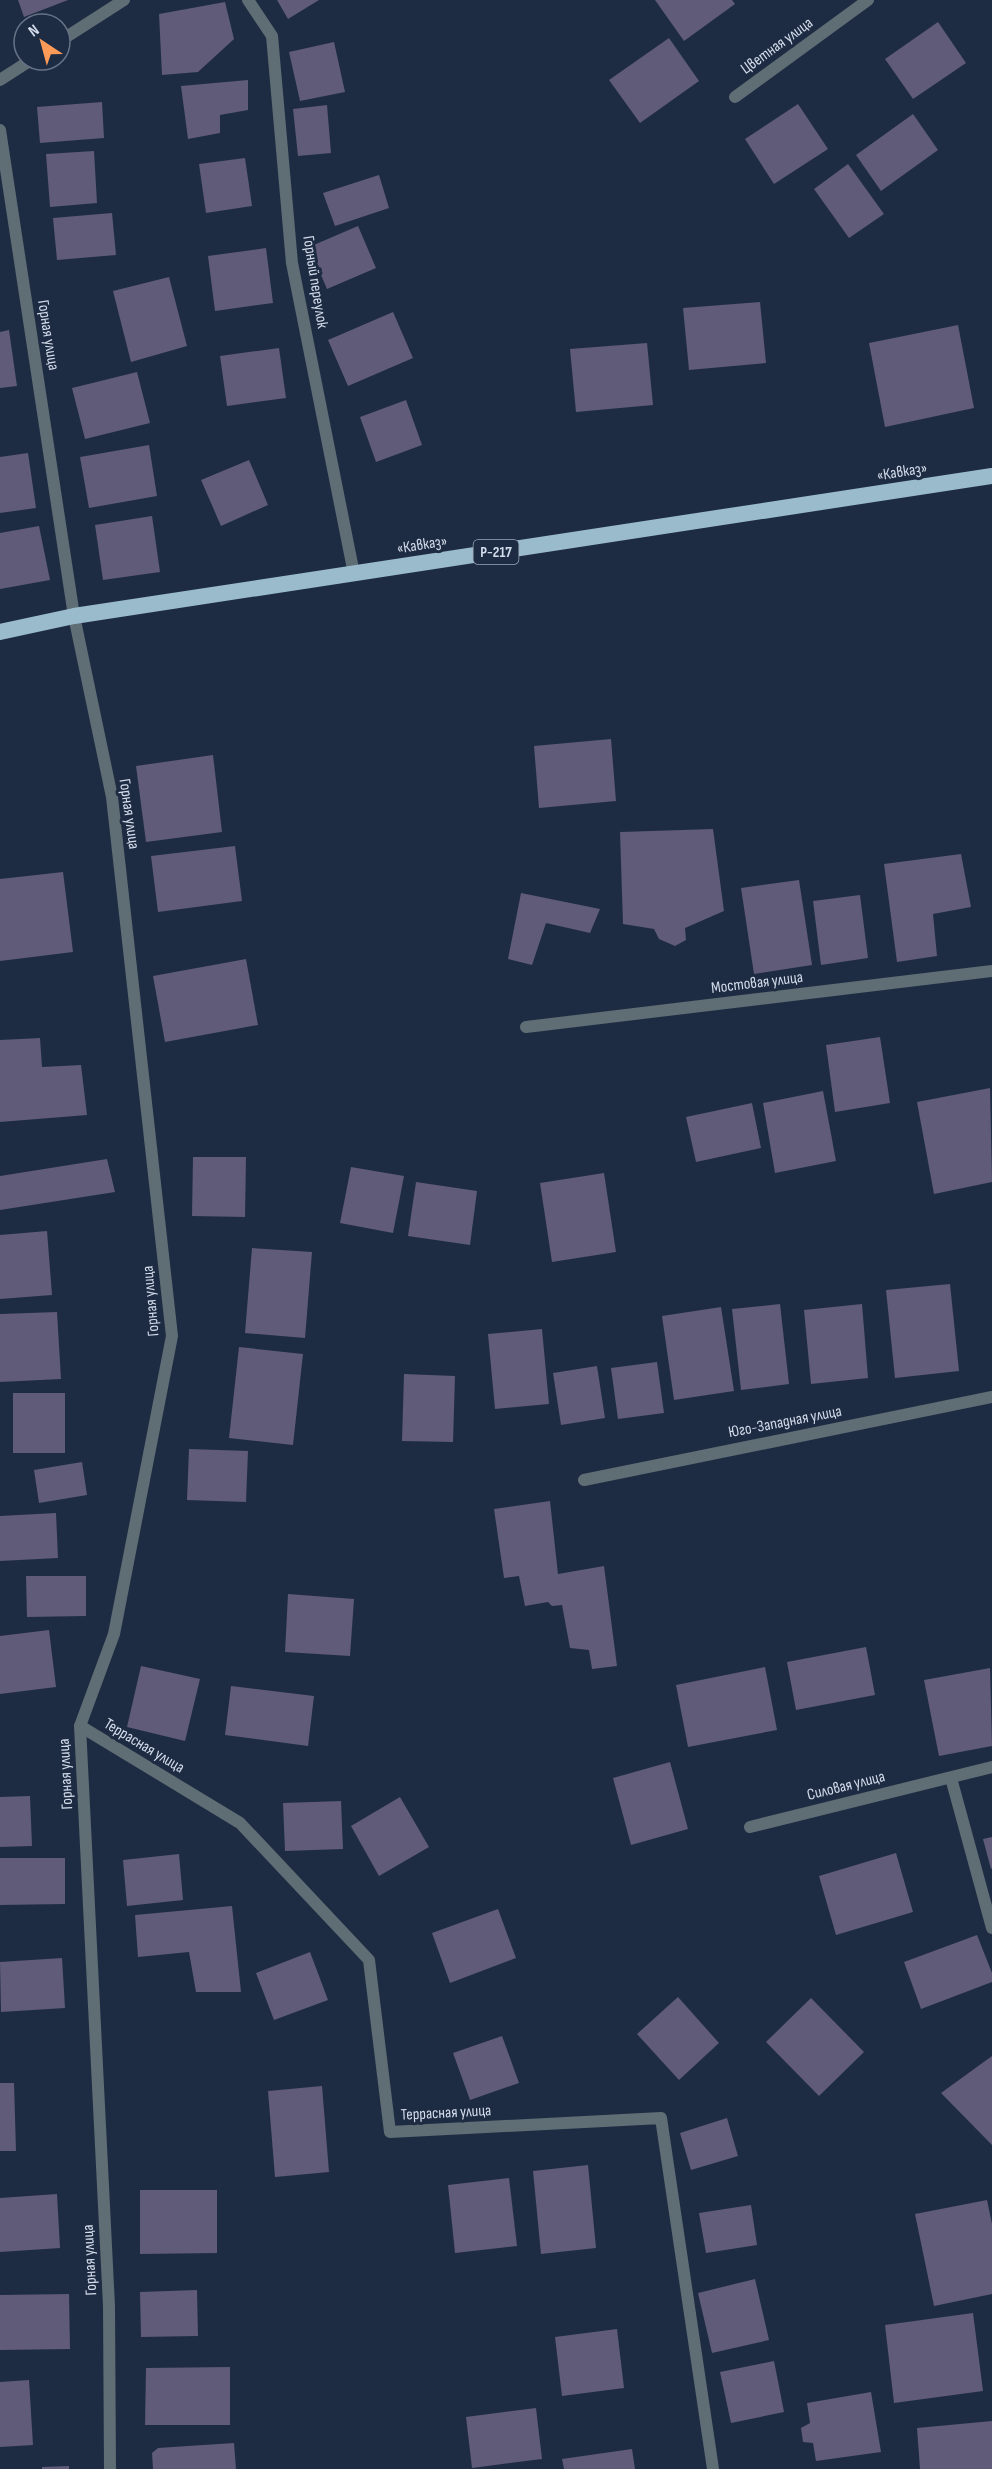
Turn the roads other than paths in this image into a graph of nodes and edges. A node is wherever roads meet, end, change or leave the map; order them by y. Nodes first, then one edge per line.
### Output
1 (124, 0) edge
2 (248, 0) edge
3 (868, 0) edge
4 (72, 33) edge
5 (735, 97) dead end
6 (0, 130) edge
7 (992, 476) edge
8 (354, 574) junction
9 (74, 616) junction
10 (0, 632) edge
11 (992, 971) edge
12 (526, 1027) dead end
13 (992, 1397) edge
14 (584, 1480) dead end
15 (80, 1726) junction
16 (992, 1767) edge
17 (951, 1778) junction
18 (750, 1827) dead end
19 (992, 1928) edge
20 (110, 2469) edge
21 (713, 2469) edge

1 - 4 street
2 - 8 street, Горный переулок
3 - 5 street, Цветная улица
6 - 9 street, Горная улица
7 - 8 highway, «Кавказ» / Р-217
8 - 9 highway, «Кавказ» / Р-217
9 - 10 highway, «Кавказ» / Р-217
9 - 15 street, Горная улица
11 - 12 street, Мостовая улица
13 - 14 street, Юго-Западная улица
15 - 20 street, Горная улица
15 - 21 street, Террасная улица
16 - 17 street, Силовая улица
17 - 18 street, Силовая улица
17 - 19 street

